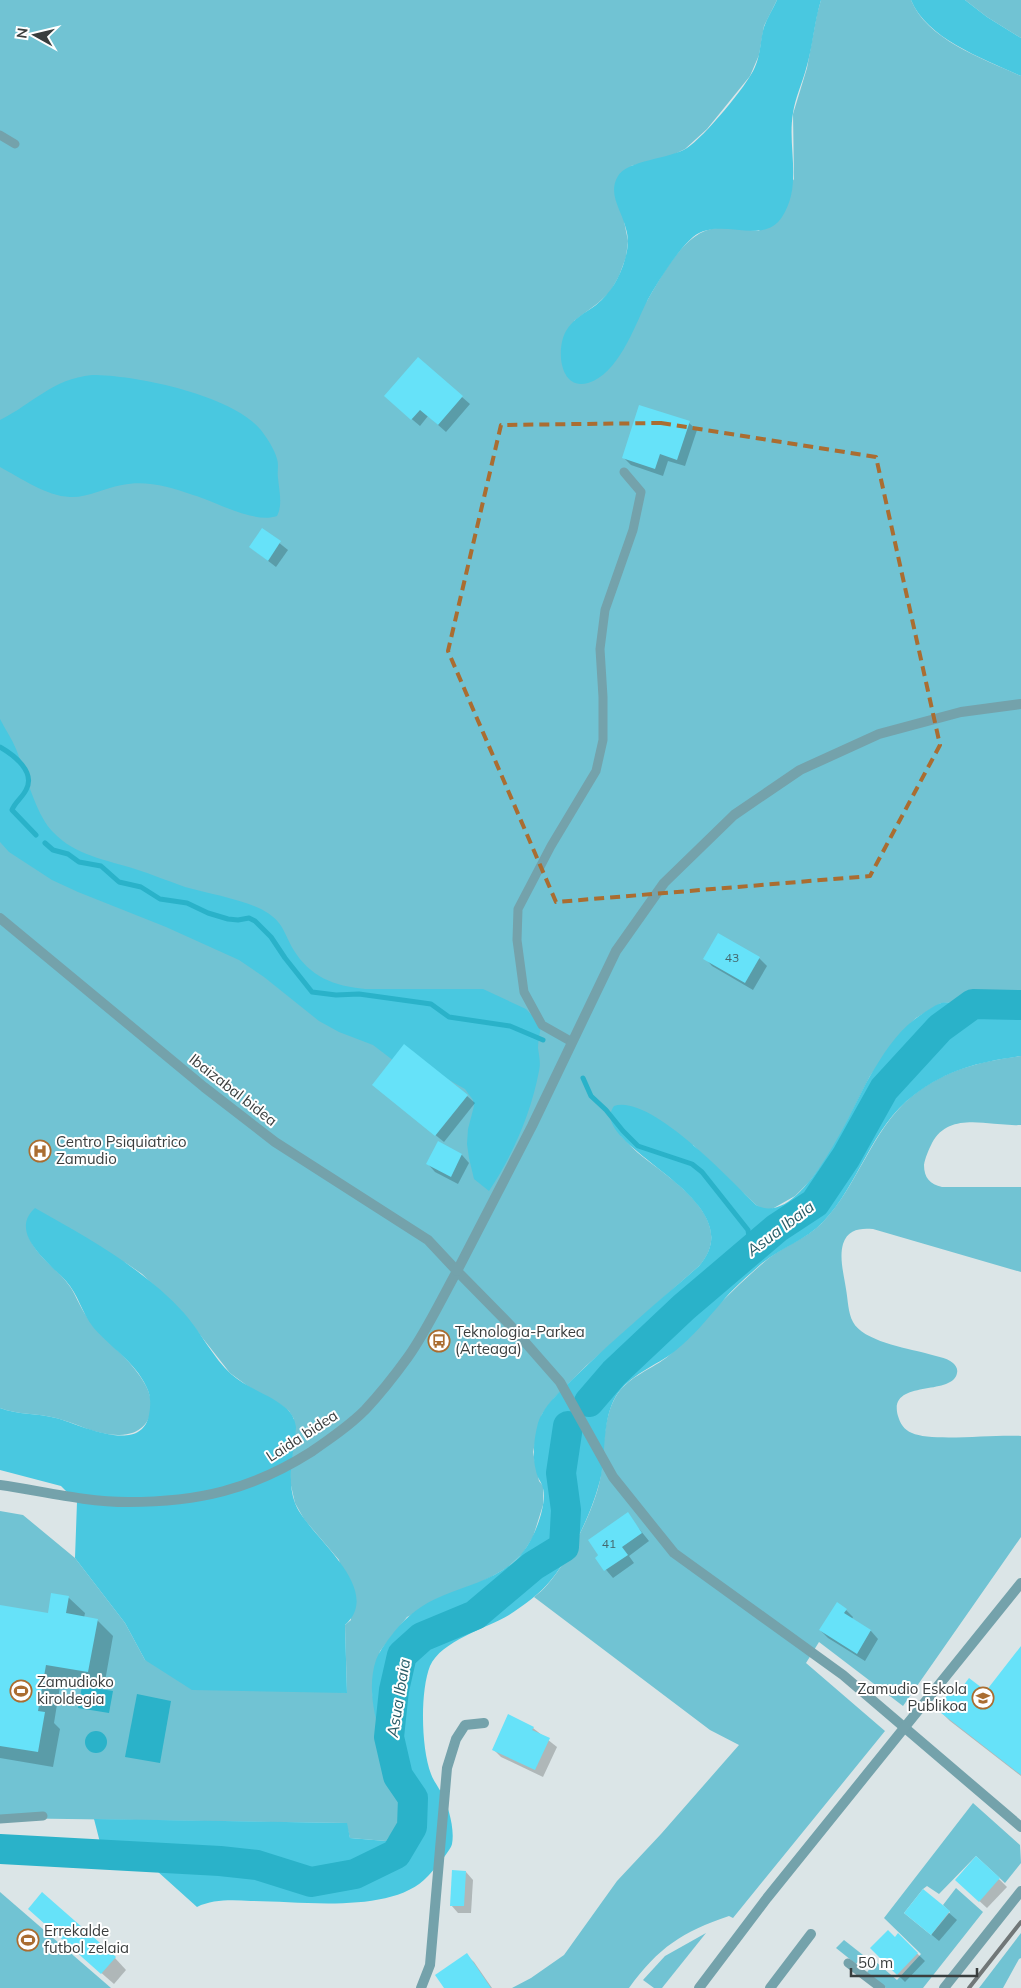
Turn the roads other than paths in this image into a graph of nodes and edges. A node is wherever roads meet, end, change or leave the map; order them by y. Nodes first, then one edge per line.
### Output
1 (0, 135) edge
2 (15, 144) dead end
3 (624, 472) dead end
4 (1021, 704) edge
5 (0, 918) edge
6 (572, 1042) junction
7 (457, 1271) junction
8 (0, 1485) edge
9 (1021, 1584) edge
10 (484, 1723) dead end
11 (905, 1728) junction
12 (43, 1816) dead end
13 (0, 1819) edge
14 (1021, 1827) edge
15 (1021, 1891) edge
16 (812, 1934) dead end
17 (848, 1963) dead end
18 (421, 1988) edge
19 (699, 1988) edge
20 (770, 1988) edge
21 (881, 1988) edge
22 (944, 1988) edge

1 - 2 lane
3 - 6 lane
4 - 6 street, Laida bidea
5 - 7 street, Ibaizabal bidea
6 - 7 street, Laida bidea
7 - 8 street, Laida bidea
7 - 11 street, Ibaizabal bidea
9 - 11 street
10 - 18 street
11 - 14 street, Ibaizabal bidea
11 - 19 street
12 - 13 lane
15 - 22 street
16 - 20 street
17 - 21 lane

